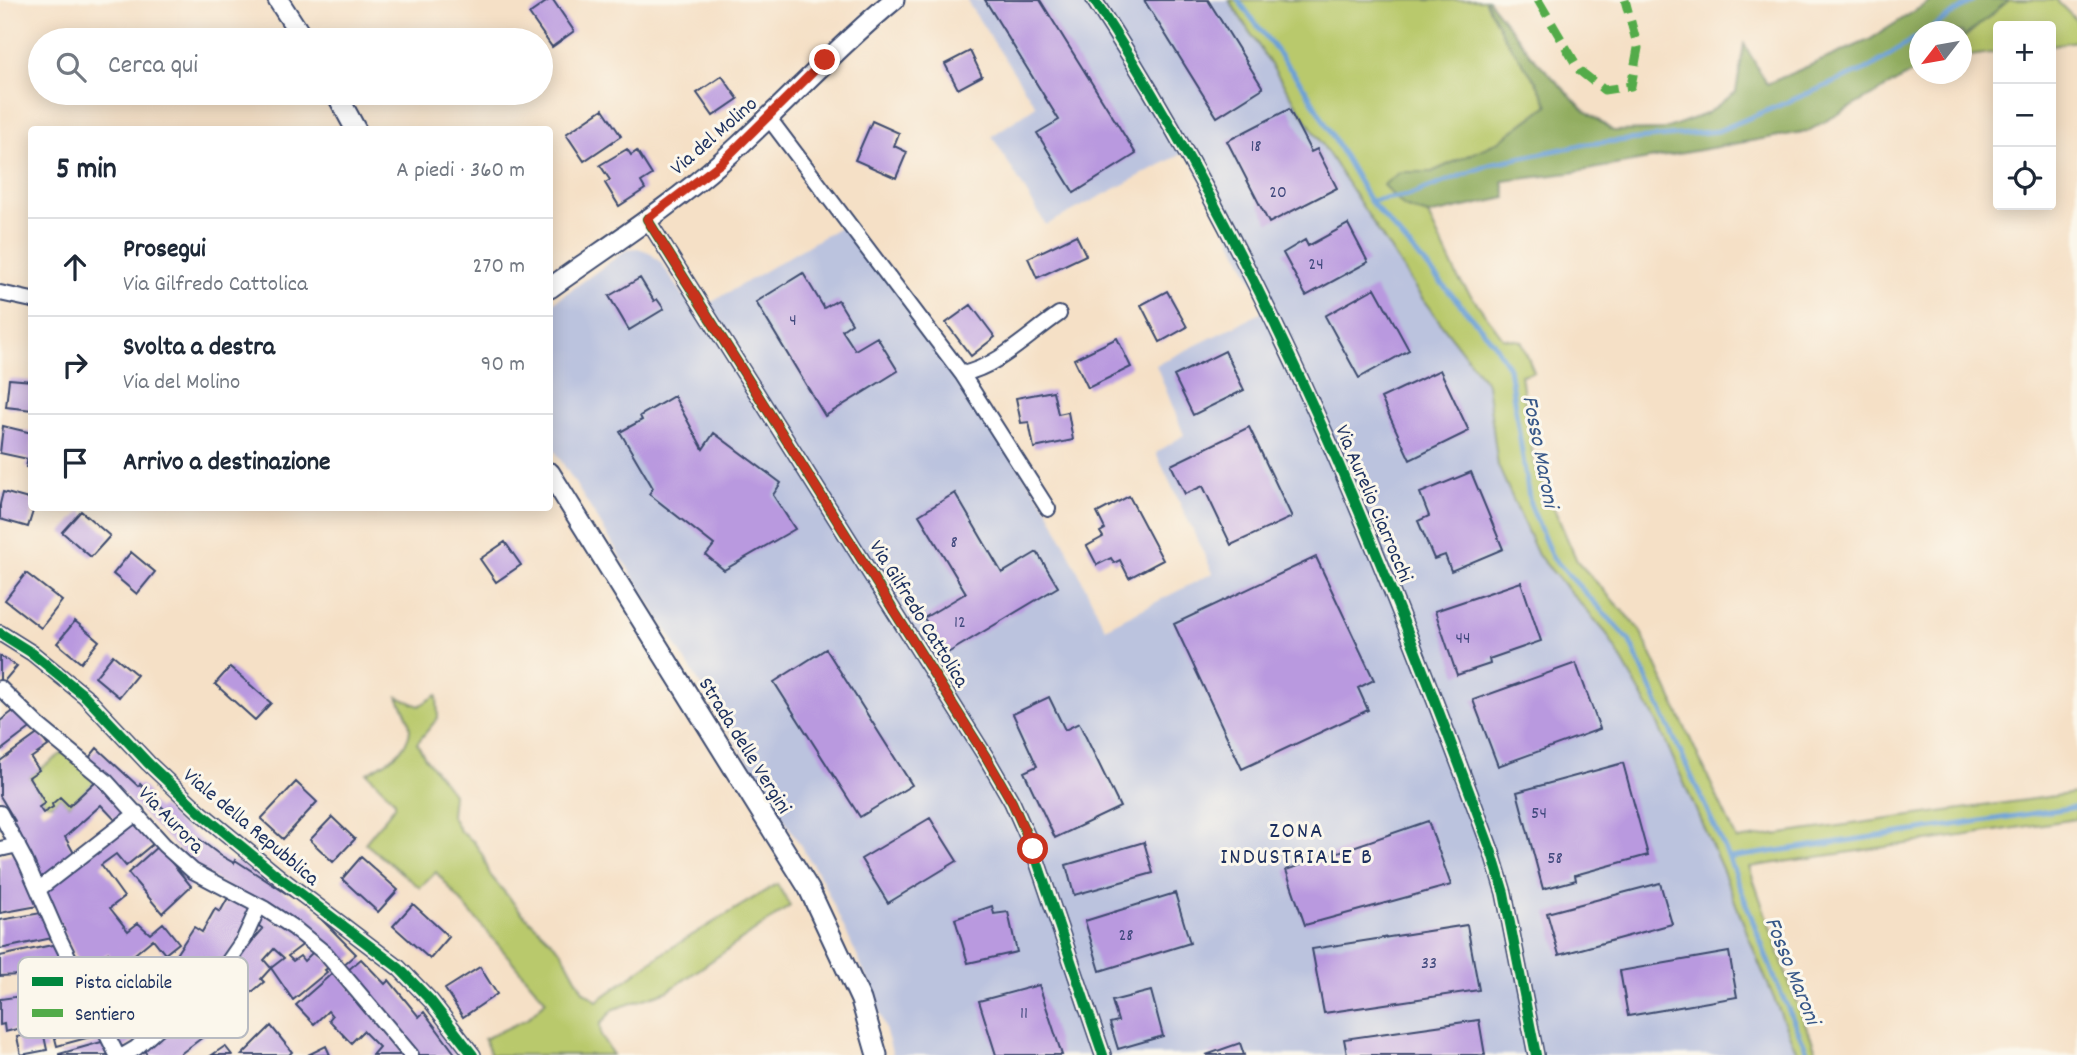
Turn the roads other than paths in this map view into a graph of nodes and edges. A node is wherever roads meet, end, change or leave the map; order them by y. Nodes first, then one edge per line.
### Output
1 (278, 0) edge
2 (894, 0) edge
3 (1094, 0) edge
4 (296, 28) edge
5 (342, 105) edge
6 (768, 117) junction
7 (354, 126) edge
8 (647, 219) junction
9 (553, 286) edge
10 (0, 293) edge
11 (28, 299) edge
12 (1059, 314) dead end
13 (962, 374) junction
14 (553, 478) edge
15 (1048, 509) dead end
16 (0, 633) edge
17 (0, 688) edge
18 (0, 813) edge
19 (137, 813) junction
20 (18, 845) junction
21 (0, 849) edge
22 (39, 889) junction
23 (259, 906) junction
24 (68, 957) edge
25 (232, 957) edge
26 (109, 1038) edge
27 (147, 1038) edge
28 (117, 1055) edge
29 (124, 1055) edge
30 (411, 1055) edge
31 (473, 1055) edge
32 (877, 1055) edge
33 (1103, 1055) edge
34 (1536, 1055) edge

1 - 4 main road
2 - 6 main road, Via del Molino
3 - 34 street, Via Aurelio Ciarrocchi
5 - 7 main road
6 - 8 main road, Via del Molino
6 - 13 street
8 - 9 main road, Via del Molino
8 - 33 street, Via Gilfredo Cattolica
10 - 11 street
12 - 13 street
13 - 15 street
14 - 32 main road, Strada delle Vergini
16 - 31 street, Viale della Repubblica
17 - 19 street, Via Aurora
18 - 20 street
19 - 22 street
19 - 23 street, Via Aurora
20 - 21 street
20 - 22 street
22 - 24 street
23 - 25 street
23 - 30 street, Via Aurora
26 - 28 street
27 - 29 street

